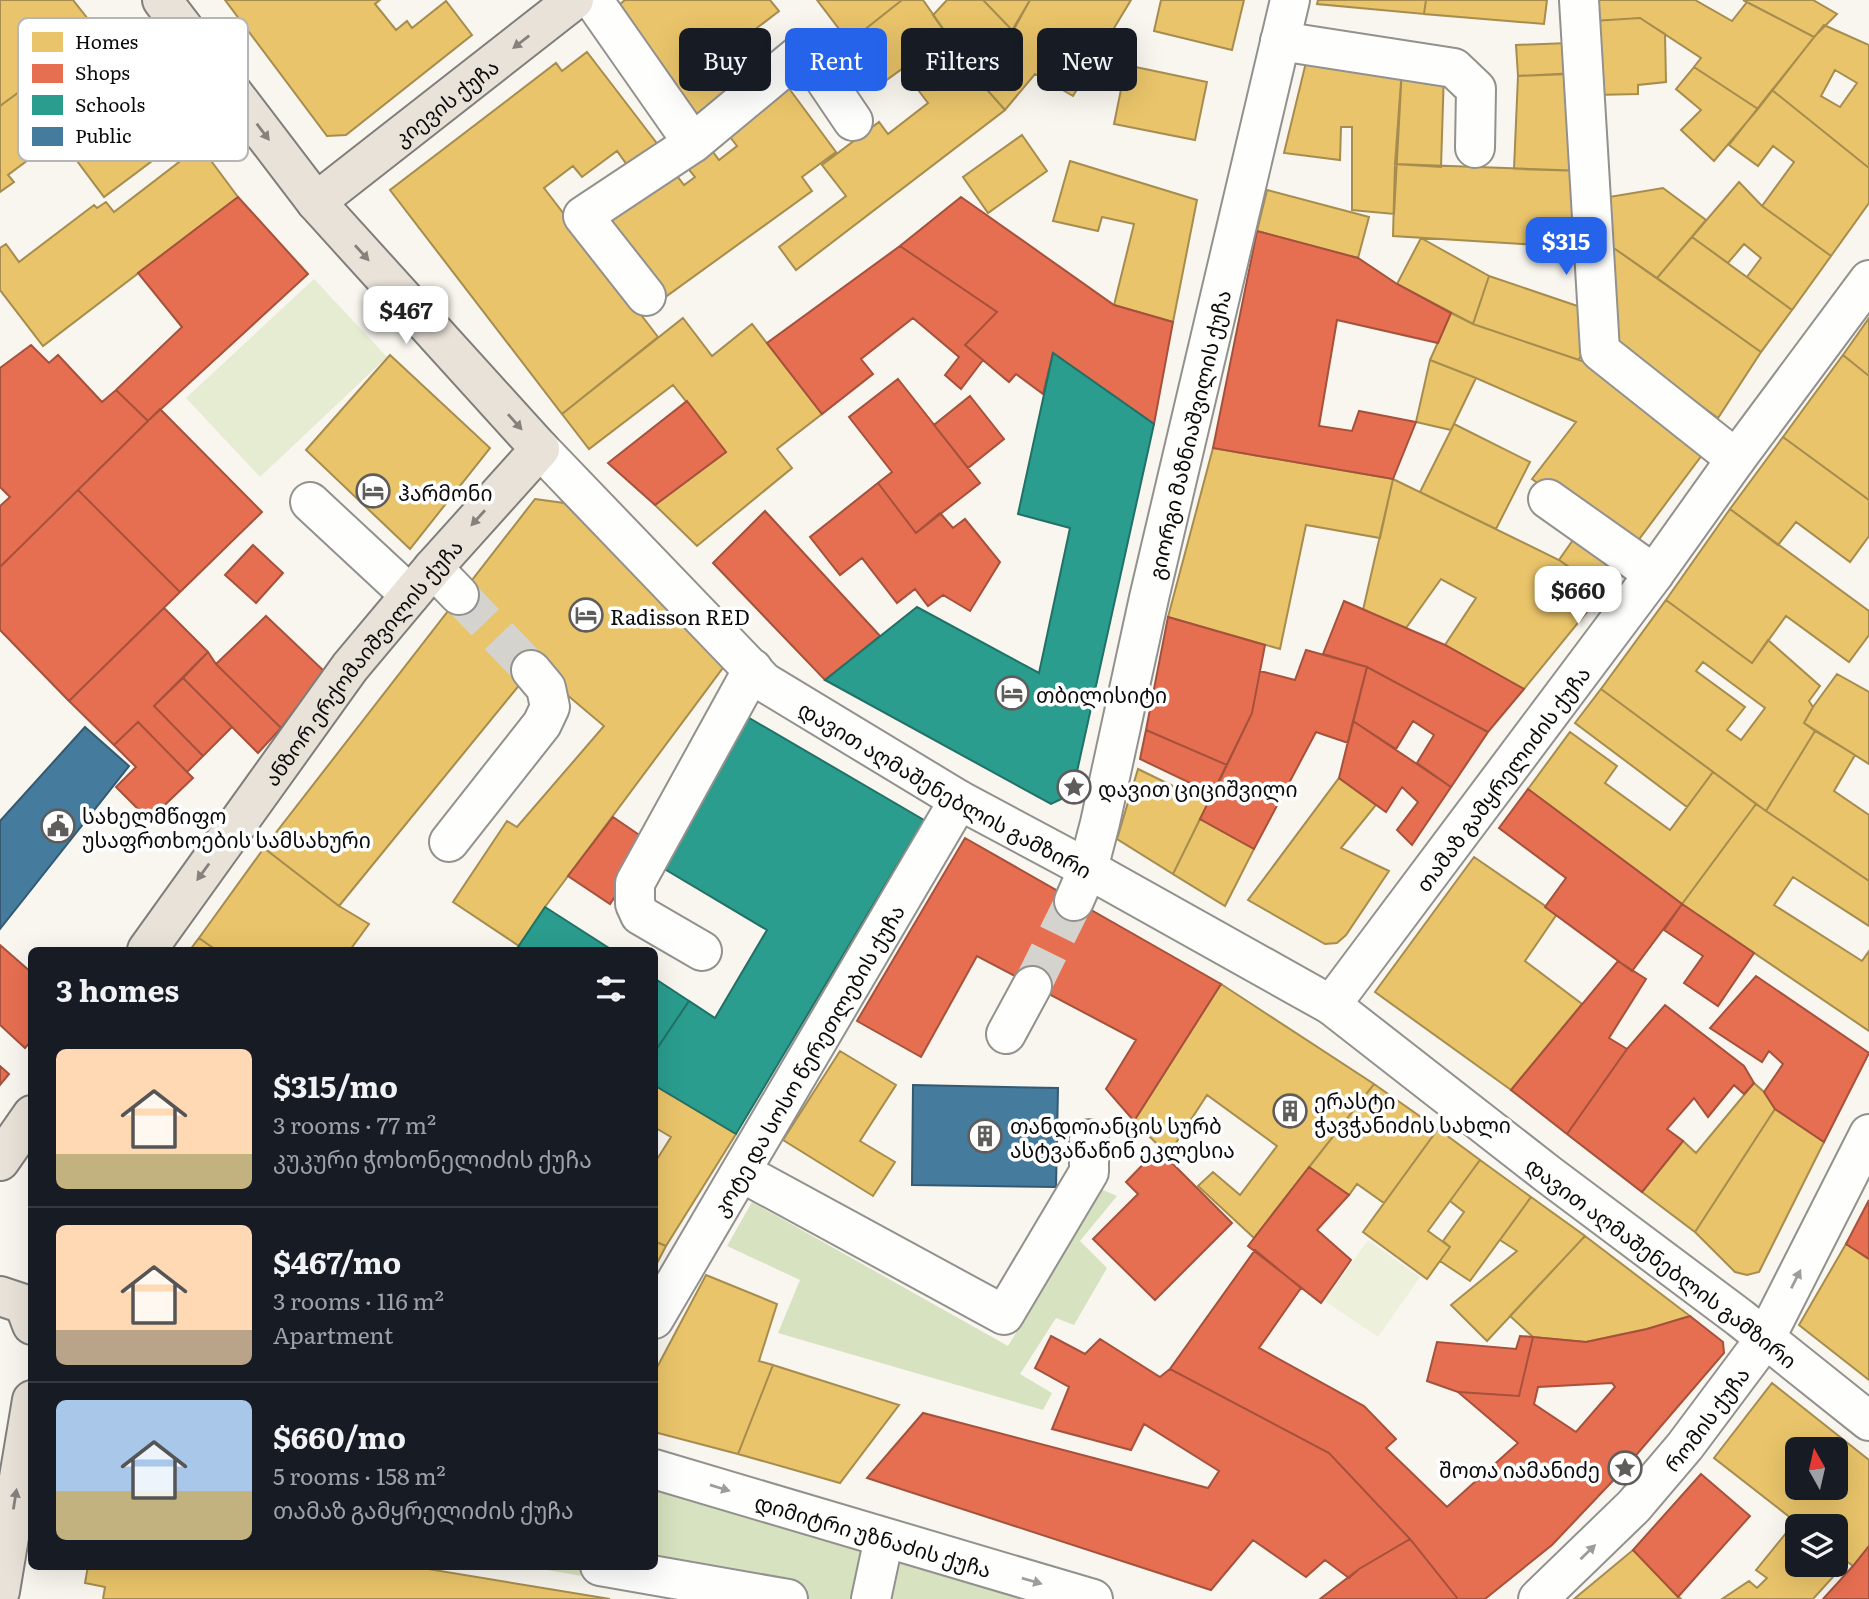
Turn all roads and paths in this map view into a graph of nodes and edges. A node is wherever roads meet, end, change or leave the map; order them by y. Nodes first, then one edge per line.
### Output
1 (162, 0) edge
2 (574, 0) edge
3 (593, 0) edge
4 (1290, 0) edge
5 (1579, 0) edge
6 (176, 18) edge
7 (1280, 41) junction
8 (248, 113) edge
9 (853, 121) dead end
10 (694, 144) junction
11 (1475, 148) dead end
12 (316, 202) junction
13 (1869, 280) edge
14 (646, 296) dead end
15 (540, 449) junction
16 (1736, 459) junction
17 (1548, 499) dead end
18 (310, 502) dead end
19 (1654, 574) junction
20 (434, 586) junction
21 (753, 669) junction
22 (531, 670) tunnel mouth
23 (959, 800) junction
24 (449, 842) dead end
25 (1081, 885) junction
26 (149, 947) edge
27 (702, 951) dead end
28 (1031, 986) tunnel mouth
29 (1331, 1005) junction
30 (1006, 1034) dead end
31 (28, 1121) edge
32 (1869, 1134) edge
33 (1089, 1139) dead end
34 (0, 1161) edge
35 (741, 1172) junction
36 (658, 1312) edge
37 (1765, 1339) junction
38 (1869, 1421) edge
39 (28, 1424) edge
40 (658, 1470) edge
41 (884, 1538) junction
42 (623, 1570) edge
43 (0, 1591) edge
44 (788, 1599) edge
45 (872, 1599) edge
46 (1093, 1599) edge
47 (1538, 1599) edge

1 -> 6 main road, დავით აღმაშენებლის გამზირი
2 -> 12 main road, კიევის ქუჩა
3 - 10 street
4 - 7 street, გიორგი მაზნიაშვილის ქუჩა
5 - 16 street
7 - 11 street
7 - 25 street, გიორგი მაზნიაშვილის ქუჩა
8 -> 12 main road, დავით აღმაშენებლის გამზირი
9 - 10 street
10 - 14 street
12 -> 15 main road, დავით აღმაშენებლის გამზირი
13 - 16 street, თამაზ გამყრელიძის ქუჩა
15 -> 20 main road, ანზორ ერქომაიშვილის ქუჩა
15 - 21 street, დავით აღმაშენებლის გამზირი
16 - 19 street, თამაზ გამყრელიძის ქუჩა
17 - 19 street
18 - 20 street
19 - 29 street, თამაზ გამყრელიძის ქუჩა
20 -> 26 main road, ანზორ ერქომაიშვილის ქუჩა
21 - 23 street, დავით აღმაშენებლის გამზირი
21 - 27 street
22 - 24 street
23 - 25 street, დავით აღმაშენებლის გამზირი
23 - 35 street, კოტე და სოსო წერეთლების ქუჩა
25 - 29 street, დავით აღმაშენებლის გამზირი
28 - 30 street
29 - 37 street, დავით აღმაშენებლის გამზირი
31 - 34 main road
37 -> 32 street, რომის ქუჩა
33 - 35 street
35 - 36 street, კოტე და სოსო წერეთლების ქუჩა
37 - 38 street, დავით აღმაშენებლის გამზირი
47 -> 37 street, რომის ქუჩა
43 -> 39 main road
40 -> 41 street, დიმიტრი უზნაძის ქუჩა
41 - 45 street
41 -> 46 street, დიმიტრი უზნაძის ქუჩა
42 - 44 street

